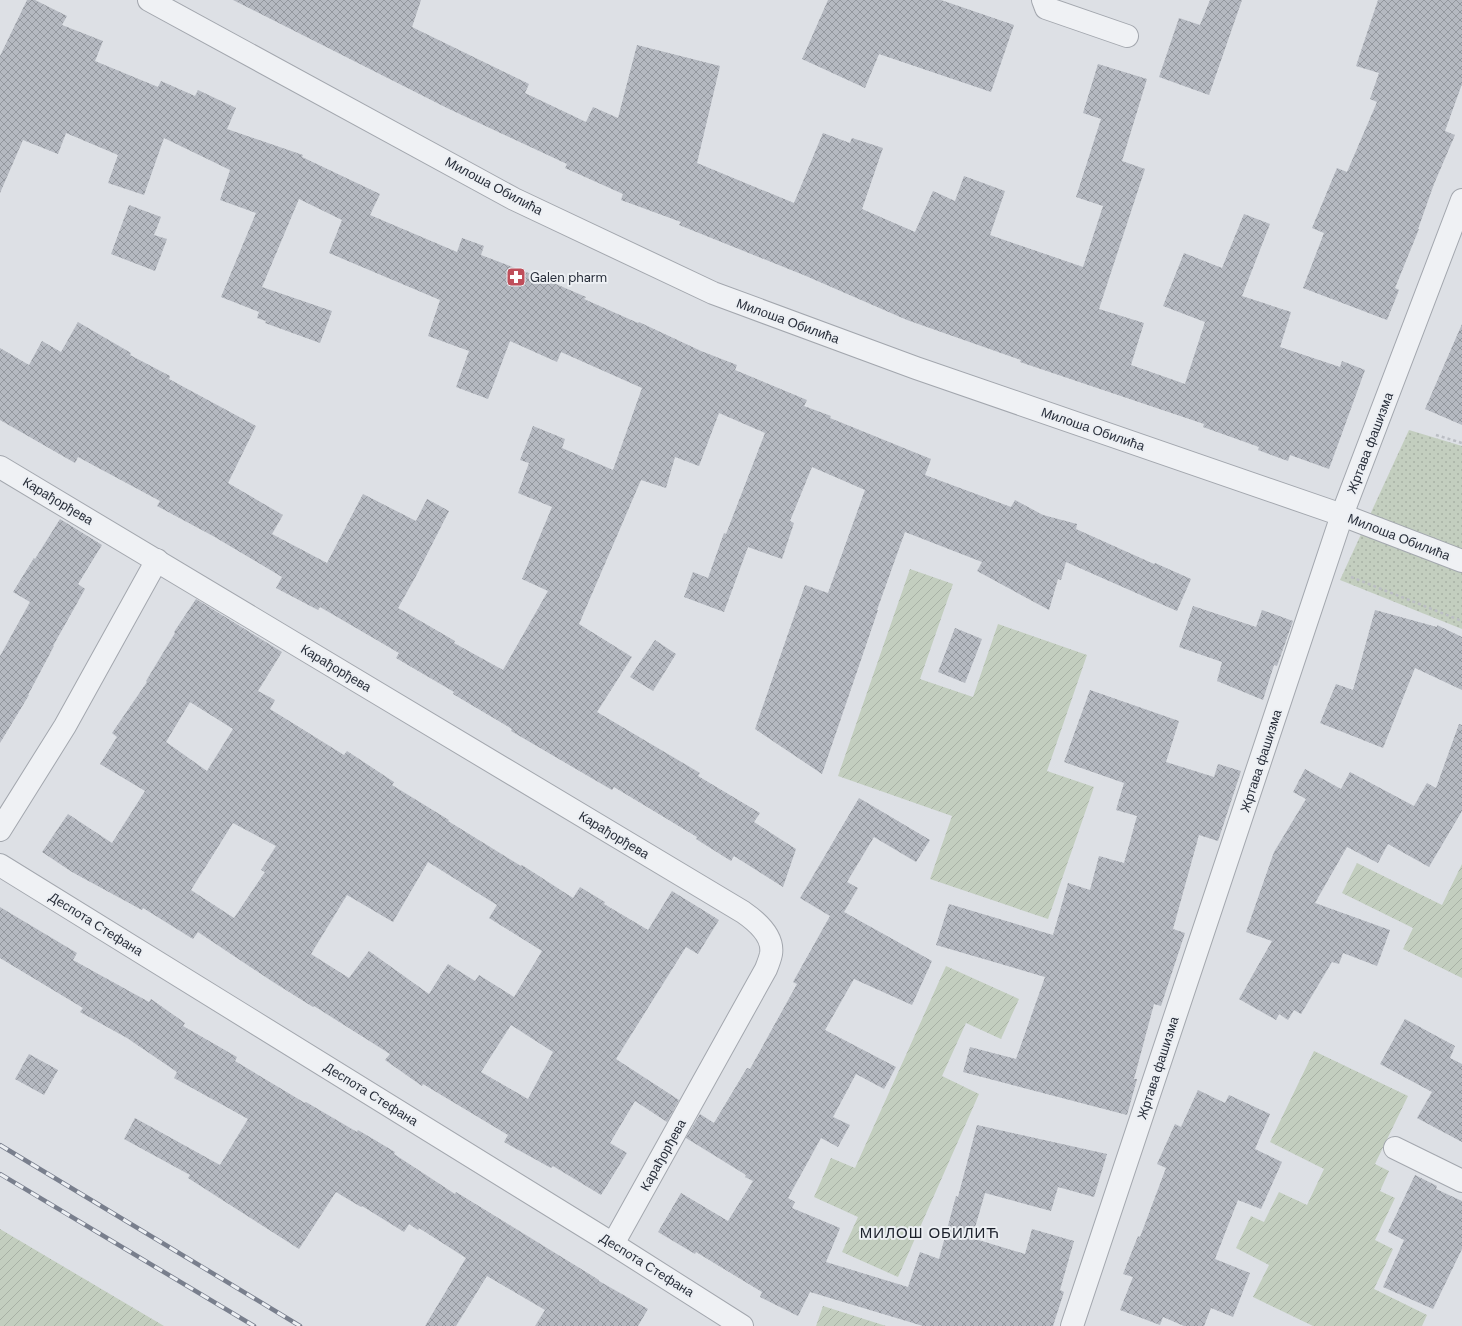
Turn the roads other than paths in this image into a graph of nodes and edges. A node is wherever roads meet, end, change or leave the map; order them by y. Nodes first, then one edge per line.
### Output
1 (149, 0) edge
2 (1043, 0) edge
3 (1127, 36) dead end
4 (1462, 200) edge
5 (0, 467) edge
6 (1342, 515) junction
7 (157, 560) junction
8 (1462, 562) edge
9 (0, 830) edge
10 (0, 865) edge
11 (1395, 1148) dead end
12 (1462, 1181) edge
13 (613, 1244) junction
14 (742, 1326) edge
15 (1072, 1326) edge

1 - 6 street, Милоша Обилића
2 - 3 street
4 - 6 street, Жртава фашизма
5 - 7 street, Карађорђева
6 - 8 street, Милоша Обилића
6 - 15 street, Жртава фашизма
7 - 9 street
7 - 13 street, Карађорђева
10 - 13 street, Деспота Стефана
11 - 12 street
13 - 14 street, Деспота Стефана

